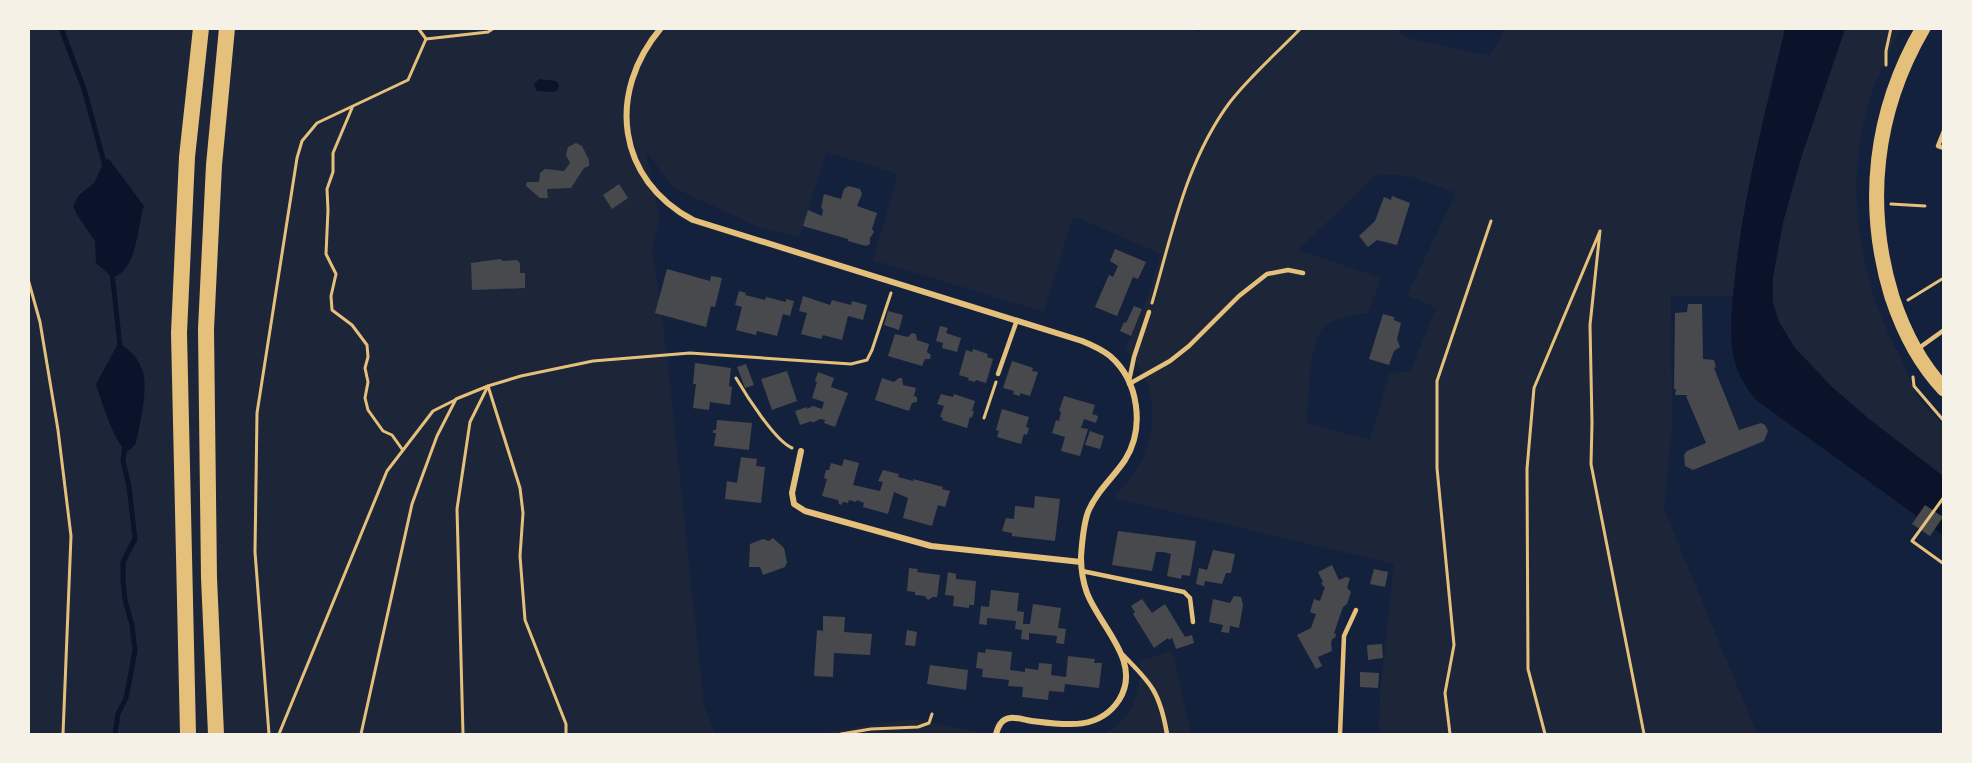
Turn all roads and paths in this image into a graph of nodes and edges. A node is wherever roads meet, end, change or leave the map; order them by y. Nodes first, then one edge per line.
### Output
1 (201, 28) edge
2 (227, 28) edge
3 (418, 28) edge
4 (494, 28) edge
5 (661, 28) edge
6 (1301, 28) edge
7 (1923, 28) edge
8 (426, 39) junction
9 (353, 106) junction
10 (1944, 131) edge
11 (1944, 148) edge
12 (1876, 203) junction
13 (1925, 206) dead end
14 (1491, 221) dead end
15 (1303, 273) dead end
16 (28, 279) edge
17 (1942, 279) dead end
18 (894, 282) junction
19 (1896, 308) junction
20 (1149, 312) joint
21 (1017, 320) junction
22 (1944, 330) edge
23 (1916, 350) junction
24 (998, 374) joint
25 (736, 378) dead end
26 (1129, 384) junction
27 (488, 386) junction
28 (1944, 389) edge
29 (456, 399) junction
30 (984, 418) dead end
31 (402, 449) junction
32 (801, 451) joint
33 (1944, 497) edge
34 (1081, 562) junction
35 (1944, 564) edge
36 (1082, 571) junction
37 (1356, 610) dead end
38 (1193, 622) dead end
39 (1121, 653) junction
40 (932, 714) dead end
41 (63, 735) edge
42 (188, 735) edge
43 (216, 735) edge
44 (269, 735) edge
45 (279, 735) edge
46 (361, 735) edge
47 (463, 735) edge
48 (566, 735) edge
49 (841, 735) edge
50 (996, 735) edge
51 (1167, 735) edge
52 (1340, 735) edge
53 (1450, 735) edge
54 (1545, 735) edge
55 (1644, 735) edge

1 - 42 highway
2 - 43 highway
3 - 8 path
4 - 8 path
5 - 18 street
6 - 20 path
7 - 12 main road
8 - 9 path
9 - 31 path
9 - 44 path
10 - 11 lane
12 - 13 path
12 - 19 main road
14 - 53 path
15 - 26 lane
16 - 41 path
17 - 19 path
18 - 21 street
18 - 27 path
19 - 23 main road
20 - 26 lane
21 - 24 lane
21 - 26 street
22 - 23 lane
23 - 28 main road
24 - 30 path
25 - 32 path
26 - 34 street
27 - 29 path
27 - 47 path
27 - 48 path
29 - 31 path
29 - 46 path
31 - 45 path
32 - 34 street
33 - 35 path
34 - 36 street
36 - 38 lane
36 - 39 street
37 - 52 lane
39 - 50 street
39 - 51 lane
40 - 49 path
54 - 55 path

